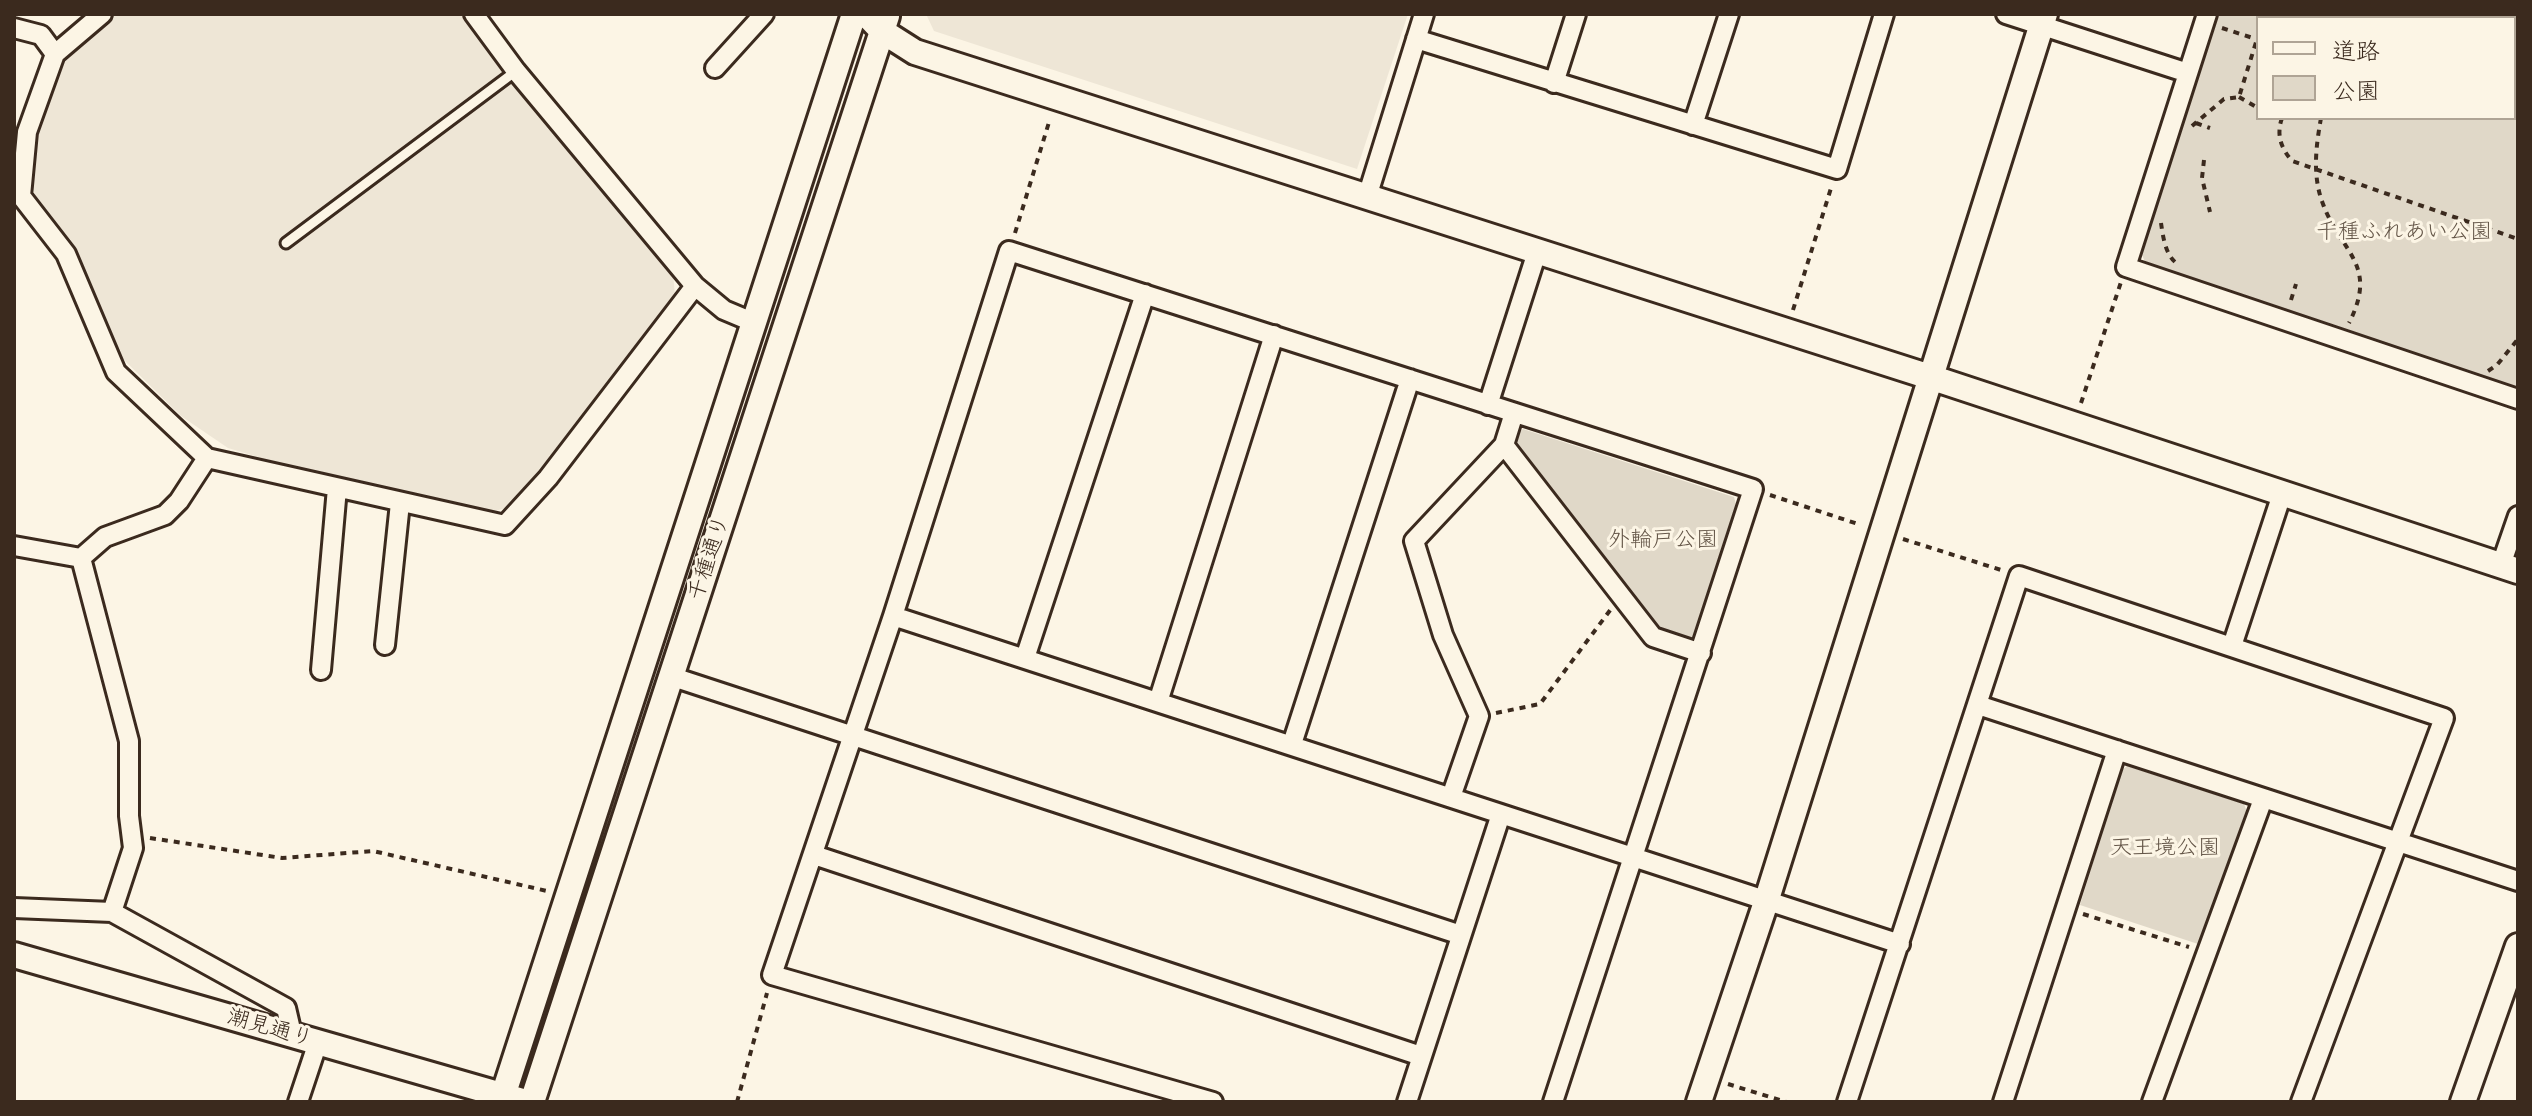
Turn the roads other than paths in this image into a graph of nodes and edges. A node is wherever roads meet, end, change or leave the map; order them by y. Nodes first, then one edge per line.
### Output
1 (102, 14) edge
2 (474, 14) edge
3 (764, 14) edge
4 (854, 14) edge
5 (1424, 14) edge
6 (1576, 14) edge
7 (1729, 14) edge
8 (1884, 14) edge
9 (2006, 14) edge
10 (2207, 14) edge
11 (878, 20) edge
12 (2043, 20) edge
13 (14, 28) edge
14 (1416, 39) junction
15 (55, 54) junction
16 (715, 68) dead end
17 (516, 71) junction
18 (2188, 73) junction
19 (1554, 83) junction
20 (1693, 125) junction
21 (18, 188) edge
22 (1367, 197) junction
23 (286, 243) dead end
24 (1537, 252) junction
25 (695, 286) junction
26 (1145, 294) junction
27 (755, 323) junction
28 (1274, 335) junction
29 (1930, 377) junction
30 (1410, 379) junction
31 (2518, 399) edge
32 (1488, 405) junction
33 (1514, 413) junction
34 (1504, 445) junction
35 (207, 458) junction
36 (337, 488) junction
37 (2282, 494) junction
38 (400, 503) junction
39 (2518, 516) edge
40 (14, 546) edge
41 (81, 558) junction
42 (2510, 568) edge
43 (893, 616) junction
44 (385, 645) dead end
45 (2232, 646) junction
46 (1701, 653) junction
47 (1025, 658) junction
48 (321, 670) dead end
49 (670, 676) junction
50 (1158, 702) junction
51 (1978, 705) junction
52 (853, 735) junction
53 (1292, 744) junction
54 (2117, 750) junction
55 (1451, 797) junction
56 (2263, 799) junction
57 (1501, 814) junction
58 (2397, 843) junction
59 (814, 855) junction
60 (1633, 859) junction
61 (2518, 881) edge
62 (1766, 902) junction
63 (14, 908) edge
64 (112, 912) junction
65 (1461, 935) junction
66 (1900, 944) junction
67 (2518, 946) edge
68 (14, 955) edge
69 (2511, 984) edge
70 (292, 1034) junction
71 (318, 1042) junction
72 (1421, 1056) junction
73 (1183, 1098) edge
74 (510, 1100) edge
75 (298, 1102) edge
76 (532, 1102) edge
77 (1213, 1102) edge
78 (1407, 1102) edge
79 (1553, 1102) edge
80 (1699, 1102) edge
81 (1847, 1102) edge
82 (2003, 1102) edge
83 (2152, 1102) edge
84 (2301, 1102) edge
85 (2463, 1102) edge

1 - 15 street
2 - 17 street
3 - 16 street
4 - 27 street, 千種通り
5 - 14 street
6 - 19 street
7 - 20 street
8 - 20 street
9 - 12 street
10 - 18 street
11 - 22 street
11 - 49 street, 千種通り
12 - 18 street
12 - 29 street
13 - 15 street
14 - 19 street
14 - 22 street
15 - 21 street
17 - 23 lane
17 - 25 street
18 - 31 street
19 - 20 street
21 - 35 street
22 - 24 street
24 - 29 street
24 - 32 street
25 - 27 street
25 - 38 street
26 - 28 street
26 - 43 street
26 - 47 street
27 - 74 street, 千種通り
28 - 30 street
28 - 50 street
29 - 37 street
29 - 62 street
30 - 32 street
30 - 53 street
32 - 33 street
33 - 34 street
33 - 46 street
34 - 46 street
34 - 55 street
35 - 36 street
35 - 41 street
36 - 38 street
36 - 48 street
37 - 42 street
37 - 45 street
38 - 44 street
39 - 42 street
40 - 41 street
41 - 64 street
43 - 47 street
43 - 52 street
45 - 51 street
45 - 58 street
46 - 60 street
47 - 50 street
49 - 52 street
49 - 76 street, 千種通り
50 - 53 street
51 - 54 street
51 - 66 street
52 - 59 street
52 - 65 street
53 - 55 street
54 - 56 street
54 - 82 street
55 - 57 street
56 - 58 street
56 - 83 street
57 - 60 street
57 - 65 street
58 - 61 street
58 - 84 street
59 - 72 street
59 - 73 street
60 - 62 street
60 - 79 street
62 - 66 street
62 - 80 street
63 - 64 street
64 - 70 street
65 - 72 street
66 - 81 street
67 - 69 street
68 - 70 street, 潮見通り
69 - 85 street
70 - 71 street, 潮見通り
71 - 74 street, 潮見通り
71 - 75 street
72 - 78 street
73 - 77 street

